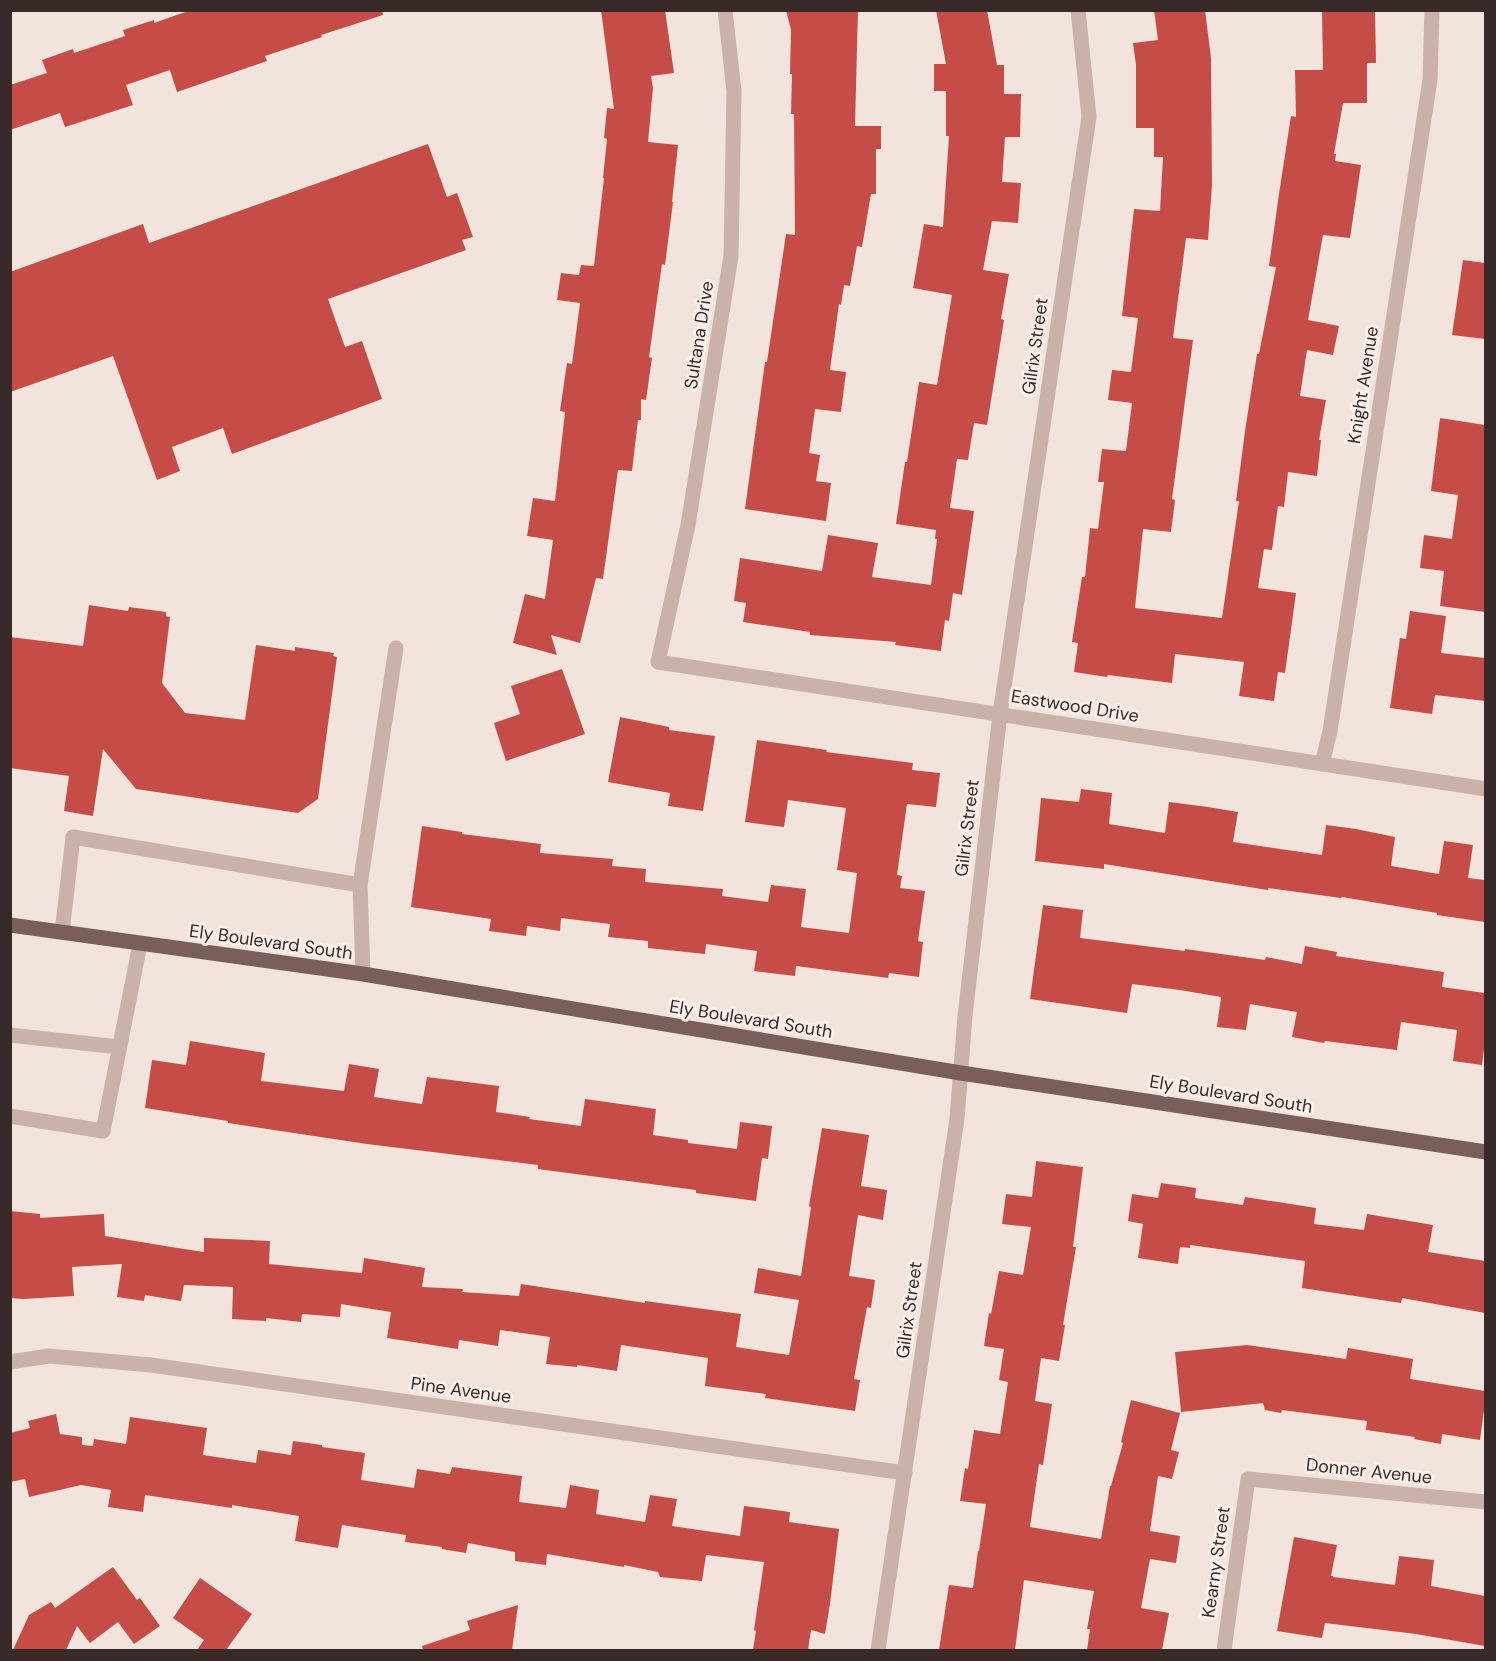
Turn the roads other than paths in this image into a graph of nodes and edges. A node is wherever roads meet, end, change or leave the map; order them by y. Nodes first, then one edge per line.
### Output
1 (725, 10) edge
2 (1078, 10) edge
3 (1432, 10) edge
4 (396, 648) dead end
5 (658, 662) joint
6 (1000, 714) junction
7 (1322, 764) junction
8 (1485, 789) edge
9 (360, 885) junction
10 (10, 925) edge
11 (62, 932) junction
12 (140, 944) junction
13 (363, 974) junction
14 (10, 1035) edge
15 (119, 1047) junction
16 (961, 1073) junction
17 (10, 1116) edge
18 (1485, 1152) edge
19 (10, 1362) edge
20 (905, 1473) junction
21 (1248, 1479) joint
22 (1485, 1502) edge
23 (878, 1650) edge
24 (1224, 1650) edge

1 - 5 street, Sultana Drive
2 - 6 street, Gilrix Street
3 - 7 street, Knight Avenue
4 - 9 street
5 - 6 street, Eastwood Drive
6 - 7 street, Eastwood Drive
6 - 16 street, Gilrix Street
7 - 8 street, Eastwood Drive
9 - 11 street
9 - 13 street
10 - 11 main road, Ely Boulevard South
11 - 12 main road, Ely Boulevard South
12 - 13 main road, Ely Boulevard South
12 - 15 street
13 - 16 main road, Ely Boulevard South
14 - 15 street
15 - 17 street
16 - 18 main road, Ely Boulevard South
16 - 20 street, Gilrix Street
19 - 20 street, Pine Avenue
20 - 23 street, Gilrix Street
21 - 22 street, Donner Avenue
21 - 24 street, Kearny Street

